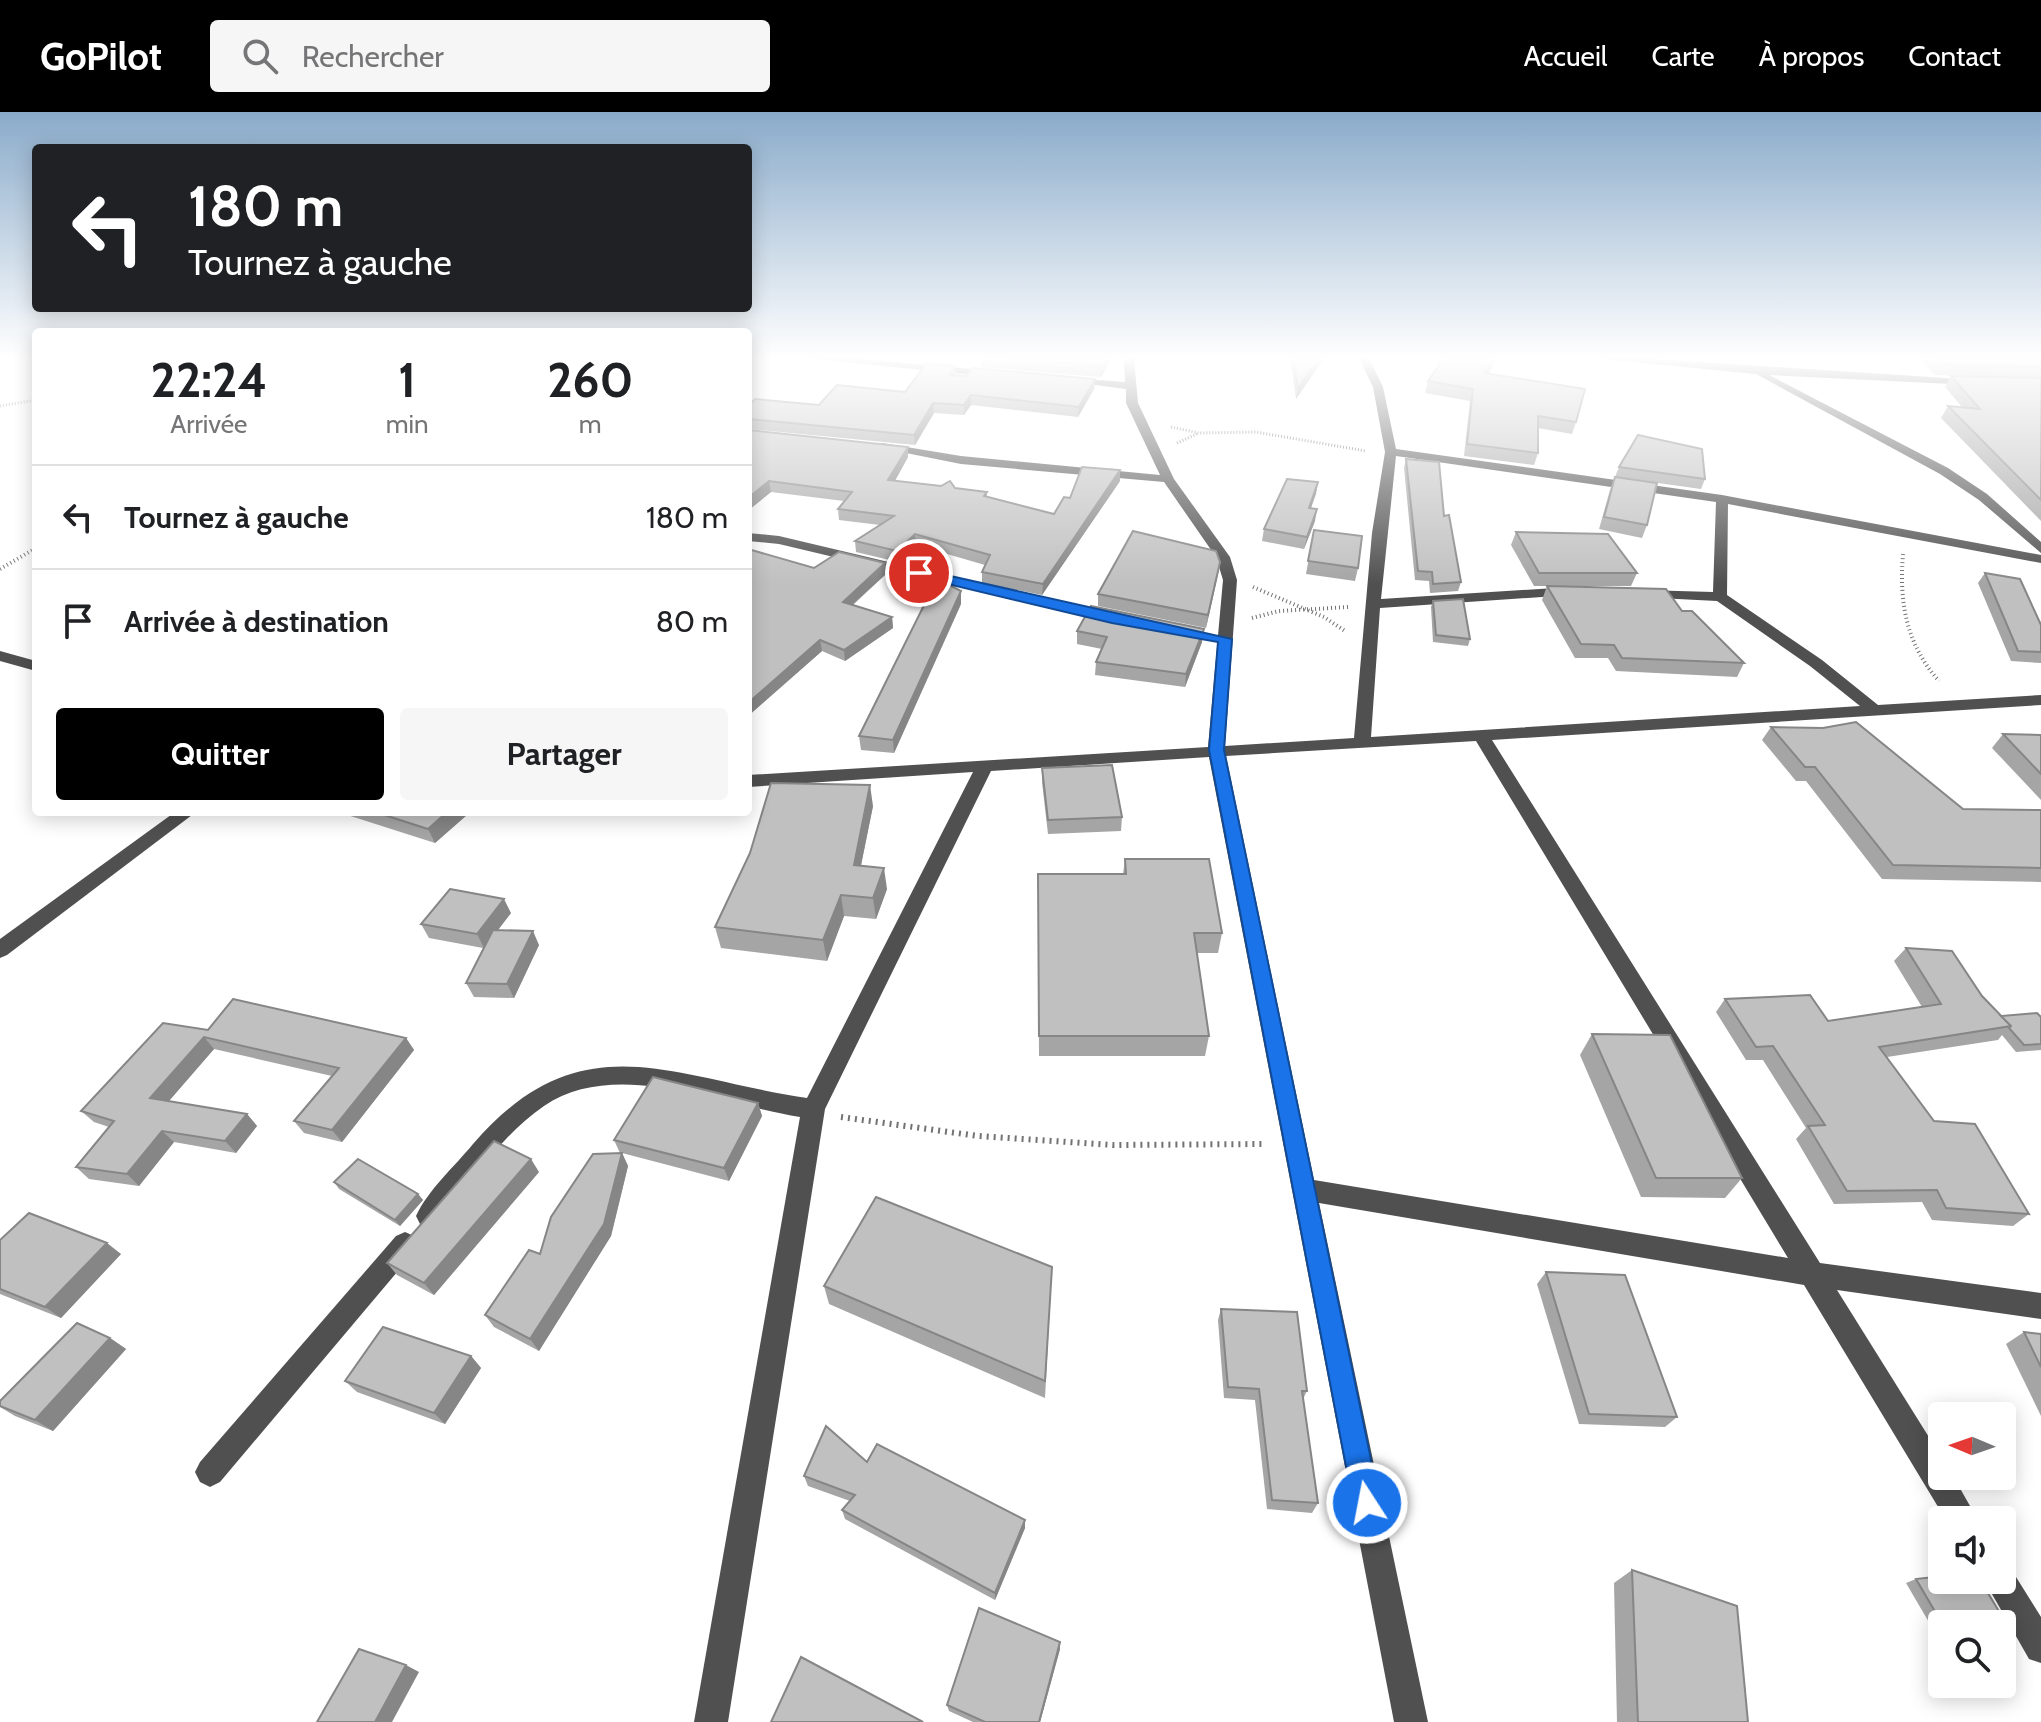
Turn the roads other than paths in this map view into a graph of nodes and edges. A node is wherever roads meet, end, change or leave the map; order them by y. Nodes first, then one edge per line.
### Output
1 (1146, 433) edge
2 (1387, 433) edge
3 (1872, 433) edge
4 (874, 446) edge
5 (1391, 452) junction
6 (1168, 479) junction
7 (1722, 499) junction
8 (752, 537) edge
9 (2041, 549) edge
10 (2041, 559) edge
11 (1580, 591) edge
12 (1628, 593) edge
13 (1720, 597) junction
14 (1376, 604) junction
15 (1126, 621) edge
16 (0, 656) edge
17 (32, 665) edge
18 (2041, 700) edge
19 (1874, 710) junction
20 (1480, 733) junction
21 (1362, 741) junction
22 (1216, 750) junction
23 (985, 765) junction
24 (752, 781) edge
25 (182, 816) edge
26 (0, 950) edge
27 (813, 1109) junction
28 (1304, 1189) junction
29 (1812, 1274) junction
30 (2041, 1306) edge
31 (210, 1472) dead end
32 (1954, 1506) edge
33 (2009, 1594) edge
34 (2041, 1647) edge
35 (711, 1722) edge
36 (1411, 1722) edge

1 - 6 street
2 - 5 street
3 - 9 street
4 - 6 street
5 - 7 street
5 - 14 street
6 - 22 street
7 - 10 street
7 - 13 street
8 - 15 street
11 - 14 street
12 - 13 street
13 - 19 street
14 - 21 street
16 - 17 street
18 - 19 street
19 - 20 street
20 - 21 street
20 - 29 street
21 - 22 street
22 - 23 street
22 - 28 street
23 - 24 street
23 - 27 street
25 - 26 street
27 - 31 street
27 - 35 street
28 - 29 street
28 - 36 street
29 - 30 street
29 - 32 street
33 - 34 street

